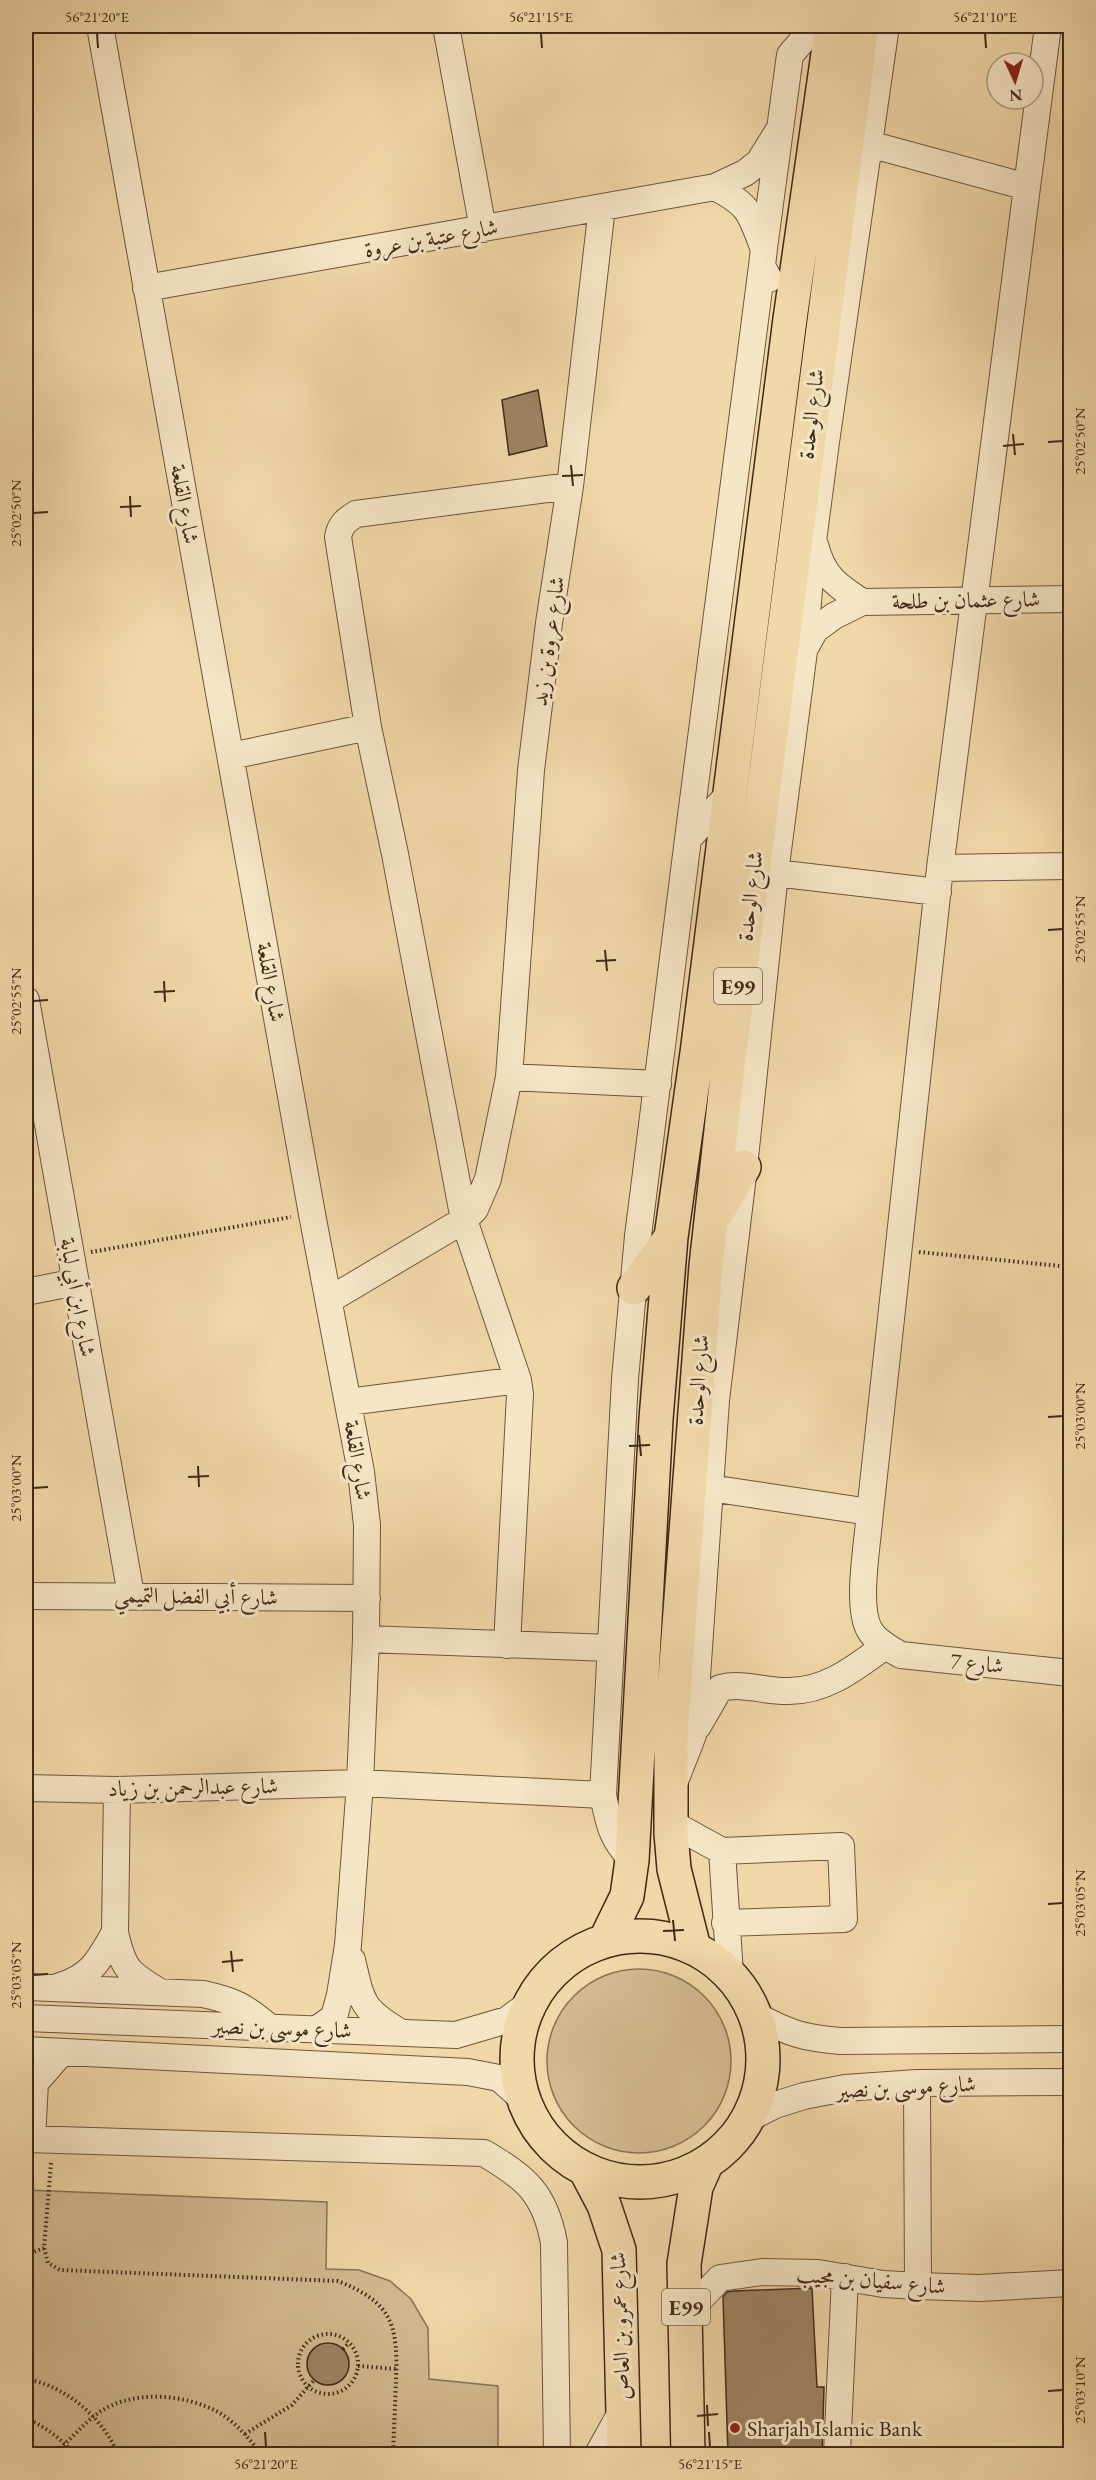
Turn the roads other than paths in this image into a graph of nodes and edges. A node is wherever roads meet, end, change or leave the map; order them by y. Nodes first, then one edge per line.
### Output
1 (100, 26) edge
2 (446, 26) edge
3 (794, 26) edge
4 (815, 26) edge
5 (832, 26) edge
6 (862, 26) edge
7 (886, 26) edge
8 (1048, 26) edge
9 (790, 55) junction
10 (780, 128) junction
11 (869, 144) junction
12 (715, 187) junction
13 (1027, 187) junction
14 (602, 207) junction
15 (483, 229) junction
16 (763, 257) junction
17 (146, 288) junction
18 (790, 319) junction
19 (827, 368) junction
20 (570, 486) junction
21 (813, 540) junction
22 (1071, 599) edge
23 (974, 600) junction
24 (862, 602) junction
25 (804, 651) junction
26 (368, 727) junction
27 (231, 756) junction
28 (729, 794) junction
29 (688, 839) junction
30 (1071, 866) edge
31 (775, 873) junction
32 (939, 880) junction
33 (26, 1000) edge
34 (509, 1077) junction
35 (658, 1084) junction
36 (744, 1167) junction
37 (464, 1220) junction
38 (712, 1220) junction
39 (671, 1237) junction
40 (76, 1282) junction
41 (634, 1288) junction
42 (26, 1292) edge
43 (329, 1300) junction
44 (518, 1380) junction
45 (348, 1402) junction
46 (710, 1488) junction
47 (870, 1512) junction
48 (131, 1595) junction
49 (26, 1596) edge
50 (367, 1598) junction
51 (366, 1639) junction
52 (507, 1644) junction
53 (885, 1646) junction
54 (610, 1648) junction
55 (1071, 1673) edge
56 (693, 1735) junction
57 (360, 1783) junction
58 (26, 1788) edge
59 (117, 1790) junction
60 (603, 1795) junction
61 (670, 1807) junction
62 (723, 1851) junction
63 (632, 1860) junction
64 (725, 1923) junction
65 (115, 1932) junction
66 (604, 1941) junction
67 (348, 1945) junction
68 (694, 1948) junction
69 (730, 1974) junction
70 (26, 1987) edge
71 (56, 1988) junction
72 (160, 1992) junction
73 (530, 2003) junction
74 (755, 2015) junction
75 (26, 2018) edge
76 (269, 2027) junction
77 (317, 2029) junction
78 (401, 2032) junction
79 (1071, 2039) edge
80 (26, 2050) edge
81 (62, 2052) junction
82 (1071, 2082) edge
83 (917, 2083) junction
84 (524, 2100) junction
85 (747, 2119) junction
86 (29, 2139) edge
87 (706, 2162) junction
88 (585, 2169) junction
89 (845, 2277) junction
90 (1071, 2283) edge
91 (918, 2286) junction
92 (686, 2314) junction
93 (623, 2408) junction
94 (556, 2454) edge
95 (598, 2454) edge
96 (624, 2454) edge
97 (688, 2454) edge
98 (837, 2454) edge

1 - 17 street, شارع القلعة
2 - 15 street
3 - 9 street
4 - 9 street
5 - 18 main road, شارع الوحدة / E99
6 - 19 main road, شارع الوحدة / E99
7 - 11 street
8 - 13 street
9 - 10 street
10 - 12 street, شارع عتبة بن عروة
10 - 16 street
11 - 13 street
11 - 19 street
12 - 14 street, شارع عتبة بن عروة
12 - 16 street
13 - 23 street
14 - 15 street, شارع عتبة بن عروة
14 - 20 street, شارع عروة بن زيد
15 - 17 street, شارع عتبة بن عروة
16 - 18 street
16 - 29 street
17 - 27 street, شارع القلعة
18 - 28 main road, شارع الوحدة / E99
19 - 21 street
19 - 38 main road, شارع الوحدة / E99
20 - 26 street
20 - 34 street, شارع عروة بن زيد
21 - 24 street, شارع عثمان بن طلحة
21 - 25 street
22 - 23 street, شارع عثمان بن طلحة
23 - 24 street, شارع عثمان بن طلحة
23 - 32 street
24 - 25 street, شارع عثمان بن طلحة
25 - 31 street
26 - 27 street
26 - 37 street
27 - 43 street, شارع القلعة
28 - 29 street
28 - 39 main road, شارع الوحدة / E99
29 - 35 street
30 - 32 street
31 - 32 street
31 - 36 street
32 - 47 street
33 - 40 street, شارع ابن أبي لبابة
34 - 35 street
34 - 37 street, شارع عروة بن زيد
35 - 41 street
36 - 38 main road
36 - 46 street
37 - 43 street
37 - 44 street
38 - 61 main road, شارع الوحدة / E99
39 - 41 main road
39 - 63 main road, شارع الوحدة / E99
40 - 42 street
40 - 48 street, شارع ابن أبي لبابة
41 - 54 street
43 - 45 street, شارع القلعة
44 - 45 street
44 - 52 street
45 - 50 street, شارع القلعة
46 - 47 street
46 - 56 street
47 - 53 street
48 - 49 street, شارع أبي الفضل التميمي
48 - 50 street, شارع أبي الفضل التميمي
50 - 51 street, شارع القلعة
51 - 52 street
51 - 57 street, شارع القلعة
52 - 54 street
53 - 55 street, شارع 7
53 - 56 street
54 - 60 street
56 - 61 street
57 - 59 street, شارع عبدالرحمن بن زياد
57 - 60 street, شارع عبدالرحمن بن زياد
57 - 67 street, شارع القلعة
58 - 59 street, شارع عبدالرحمن بن زياد
59 - 65 street
60 - 63 street
61 - 62 street
61 - 68 main road, شارع الوحدة / E99
62 - 64 street
62 - 64 street
63 - 66 main road, شارع الوحدة / E99
64 - 69 street
65 - 71 street
65 - 72 street
66 - 68 main road
66 - 73 main road
67 - 77 street, شارع القلعة
67 - 78 street, شارع القلعة
68 - 69 main road
69 - 74 main road
70 - 71 street
71 - 72 street
72 - 76 street
73 - 78 street, شارع موسى بن نصير
73 - 84 main road
74 - 79 street, شارع موسى بن نصير
74 - 85 main road
75 - 76 street, شارع موسى بن نصير
76 - 77 street, شارع موسى بن نصير
77 - 78 street, شارع موسى بن نصير
80 - 81 street, شارع موسى بن نصير
81 - 84 street, شارع موسى بن نصير
81 - 86 street
82 - 83 street, شارع موسى بن نصير
83 - 85 street, شارع موسى بن نصير
83 - 91 street
84 - 88 main road
85 - 87 main road
86 - 94 street
87 - 88 main road
87 - 92 main road, E99
88 - 93 main road, شارع عمرو بن العاص
89 - 91 street, شارع سفيان بن مجيب
89 - 92 street, شارع سفيان بن مجيب
89 - 98 street
90 - 91 street, شارع سفيان بن مجيب
92 - 97 main road, E99
93 - 95 street
93 - 96 main road, شارع عمرو بن العاص

